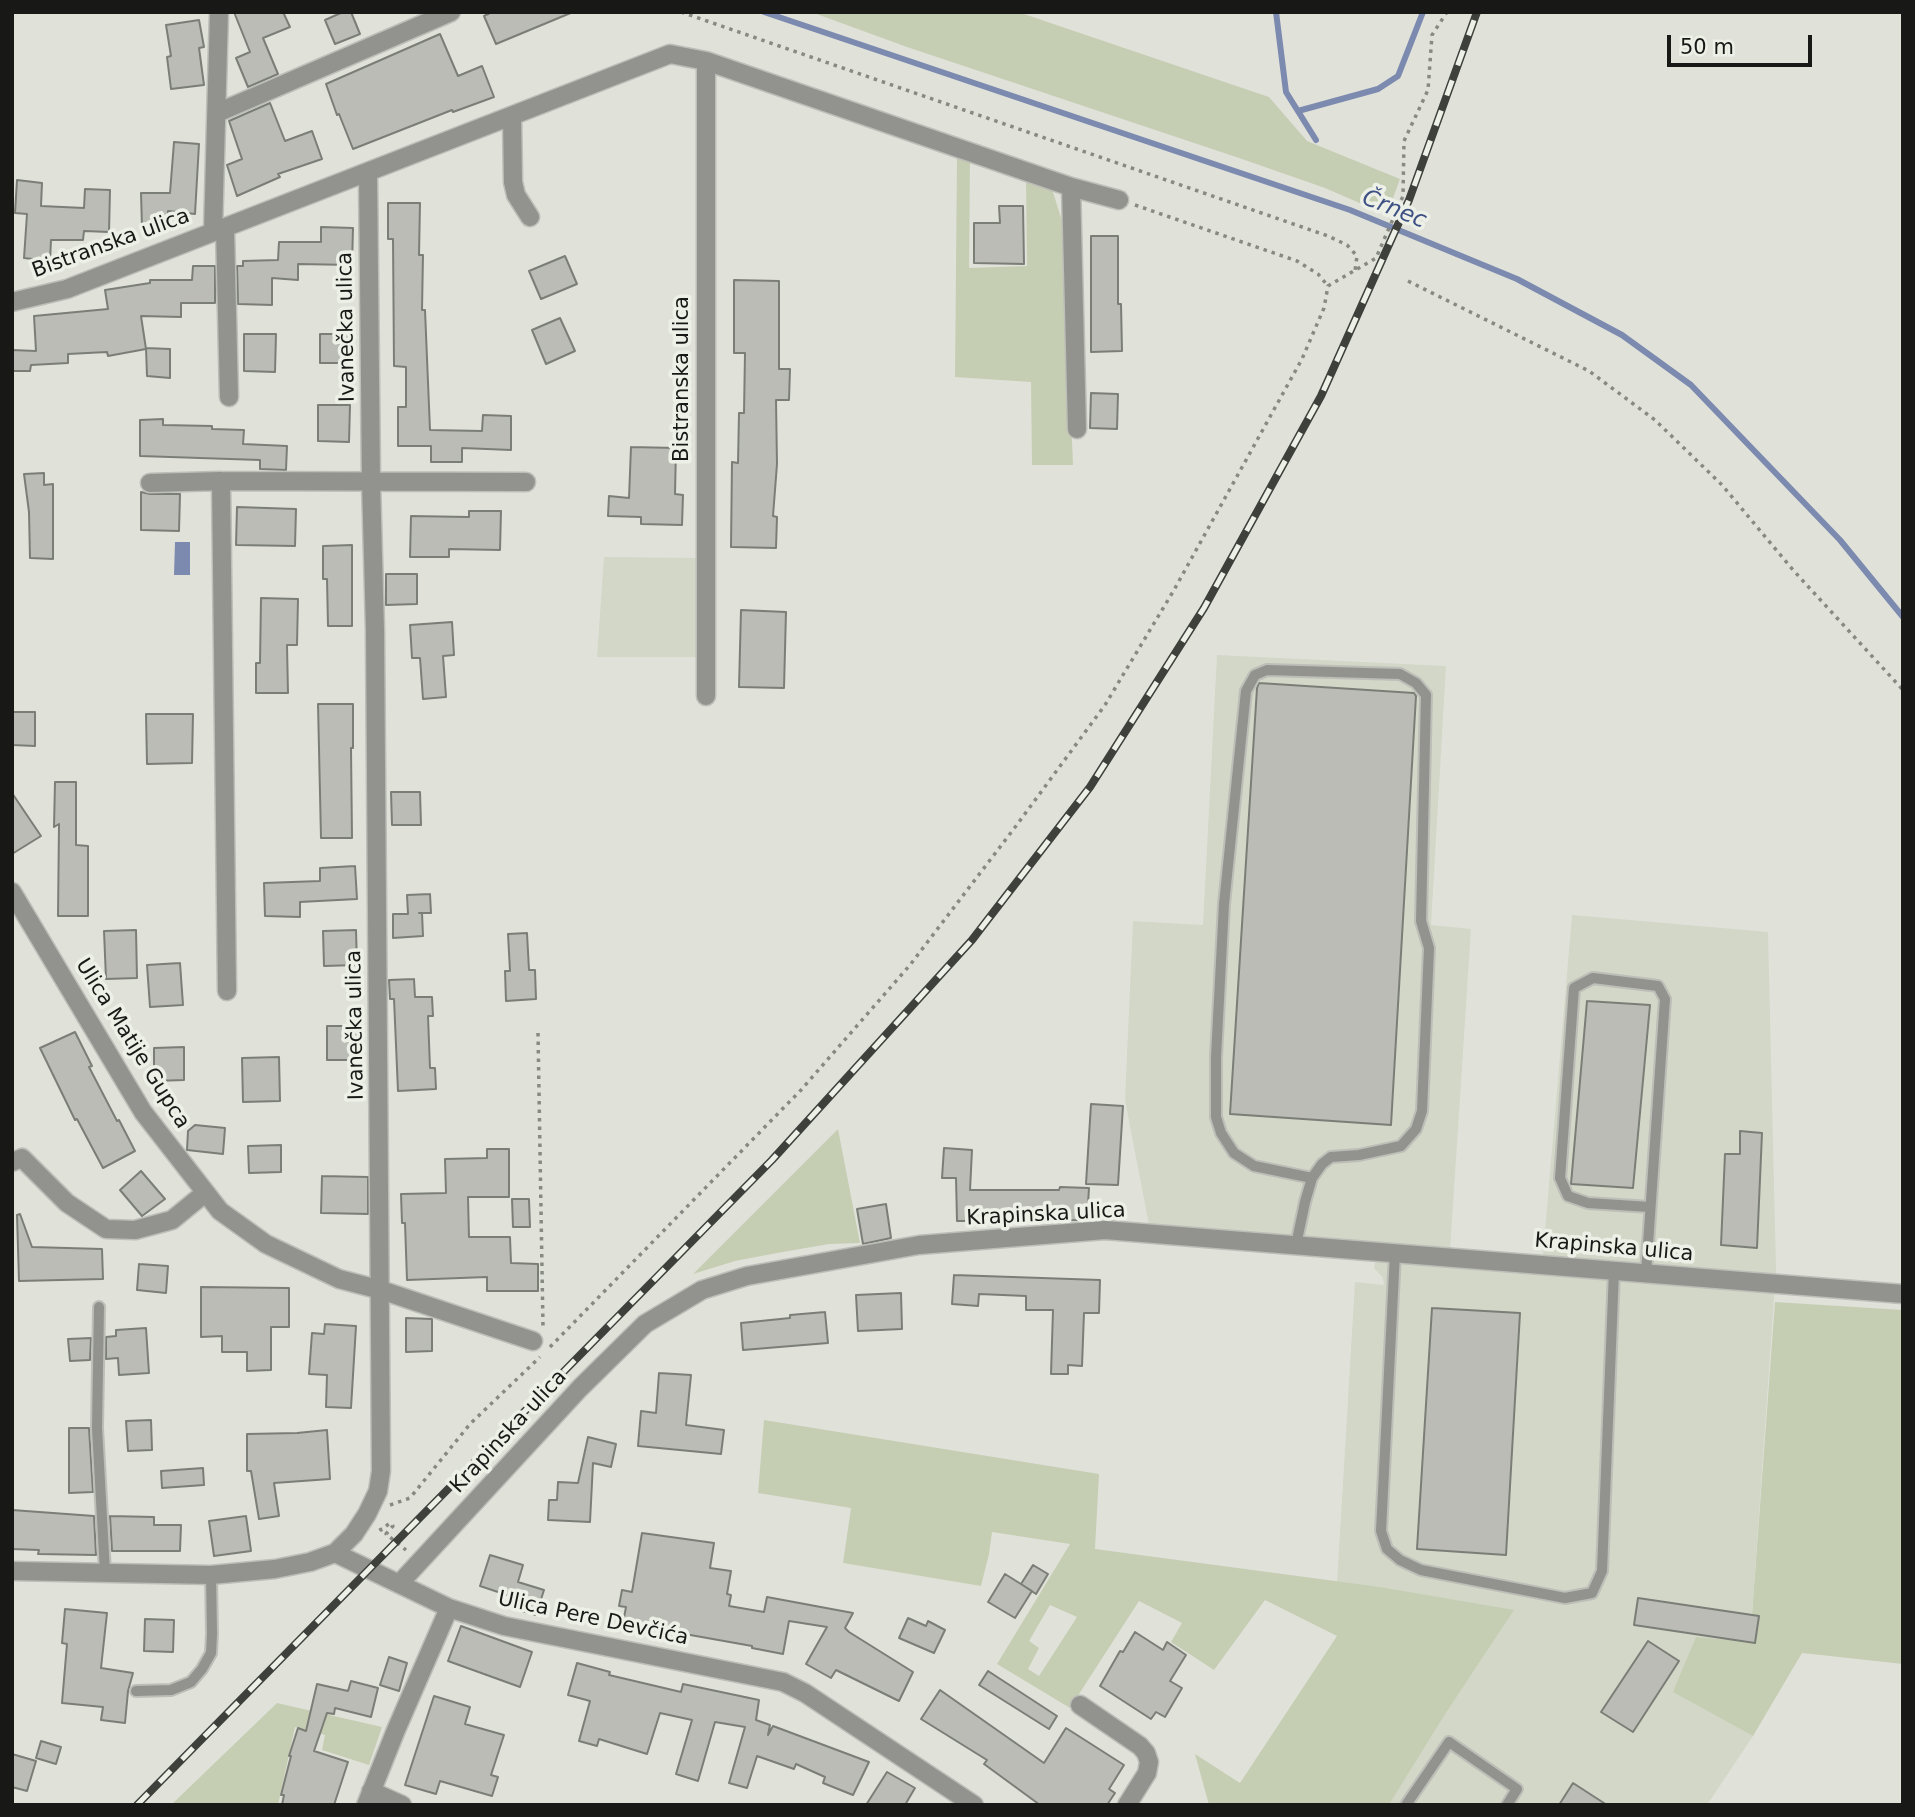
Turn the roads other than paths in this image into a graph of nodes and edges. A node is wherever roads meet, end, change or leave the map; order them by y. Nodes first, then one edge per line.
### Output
1 (219, 12) edge
2 (451, 12) edge
3 (706, 61) junction
4 (217, 113) junction
5 (512, 116) junction
6 (368, 172) junction
7 (1071, 187) junction
8 (1119, 200) road end
9 (530, 217) dead end
10 (219, 230) junction
11 (12, 302) edge
12 (229, 397) dead end
13 (1077, 429) dead end
14 (221, 481) junction
15 (371, 482) junction
16 (526, 482) dead end
17 (150, 483) dead end
18 (706, 696) dead end
19 (12, 892) edge
20 (227, 991) dead end
21 (15, 1155) edge
22 (1312, 1178) junction
23 (205, 1194) junction
24 (1650, 1207) junction
25 (1296, 1245) junction
26 (1395, 1253) junction
27 (1614, 1270) junction
28 (1646, 1273) junction
29 (381, 1290) junction
30 (1903, 1294) edge
31 (99, 1307) dead end
32 (538, 1337) road end
33 (335, 1553) junction
34 (12, 1571) edge
35 (105, 1572) junction
36 (211, 1575) junction
37 (399, 1584) junction
38 (449, 1608) junction
39 (136, 1691) dead end
40 (1080, 1705) dead end
41 (369, 1798) edge
42 (402, 1805) edge
43 (974, 1805) edge
44 (1127, 1805) edge
45 (1406, 1805) edge
46 (1507, 1805) edge

1 - 4 street
2 - 4 street
3 - 5 street, Bistranska ulica
3 - 7 street, Bistranska ulica
3 - 18 street, Bistranska ulica
4 - 10 street
5 - 6 street, Bistranska ulica
5 - 9 street
6 - 10 street, Bistranska ulica
6 - 15 street, Ivanečka ulica
7 - 8 street, Bistranska ulica
7 - 13 street
10 - 11 street, Bistranska ulica
10 - 12 street
14 - 15 street
14 - 17 street
14 - 20 street
15 - 16 street
15 - 29 street, Ivanečka ulica
19 - 23 street, Ulica Matije Gupca
21 - 23 street
22 - 22 lane
22 - 25 lane
23 - 29 street, Ulica Matije Gupca
24 - 24 lane
24 - 28 lane
25 - 26 street, Krapinska ulica
25 - 37 street, Krapinska ulica
26 - 27 street, Krapinska ulica
26 - 27 lane
27 - 28 street, Krapinska ulica
28 - 30 street, Krapinska ulica
29 - 32 street, Ulica Matije Gupca
29 - 33 street, Ivanečka ulica
31 - 35 lane
33 - 36 street
33 - 37 street, Ulica Pere Devčića
34 - 35 street
35 - 36 street
36 - 39 lane
37 - 38 street, Ulica Pere Devčića
38 - 41 street
38 - 43 street, Ulica Pere Devčića
40 - 44 street
41 - 42 street
45 - 46 lane

